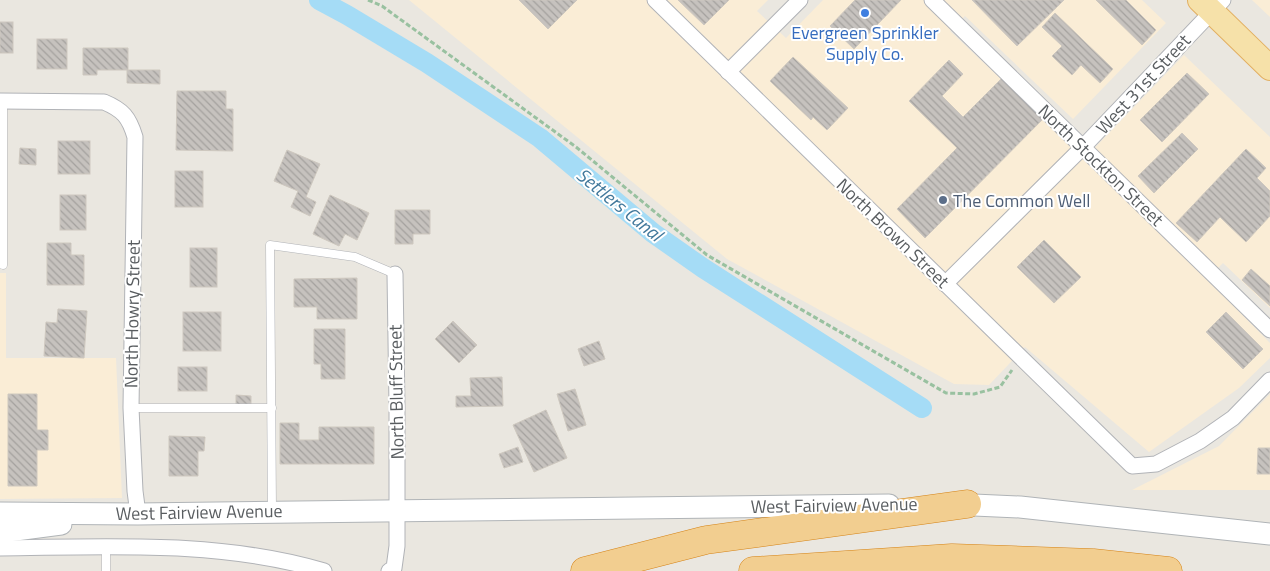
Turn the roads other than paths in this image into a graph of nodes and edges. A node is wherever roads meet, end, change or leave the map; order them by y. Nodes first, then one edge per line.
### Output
1 (655, 0) edge
2 (800, 0) edge
3 (932, 0) edge
4 (1212, 4) edge
5 (1270, 68) edge
6 (728, 72) junction
7 (2, 101) edge
8 (1083, 148) junction
9 (3, 265) dead end
10 (395, 274) joint
11 (946, 284) junction
12 (1270, 330) edge
13 (1270, 380) edge
14 (131, 408) junction
15 (272, 408) junction
16 (967, 504) junction
17 (397, 510) junction
18 (272, 511) junction
19 (0, 513) edge
20 (138, 514) junction
21 (0, 532) edge
22 (1270, 534) edge
23 (106, 547) junction
24 (0, 548) edge
25 (106, 571) edge
26 (324, 571) edge
27 (389, 571) edge
28 (585, 571) edge
29 (753, 571) edge
30 (1168, 571) edge

1 - 6 street, North Brown Street
2 - 6 street
3 - 8 street, North Stockton Street
4 - 5 main road
4 - 8 street, West 31st Street
6 - 11 street, North Brown Street
7 - 9 lane
7 - 14 street, North Howry Street
8 - 11 street, West 31st Street
8 - 12 street, North Stockton Street
10 - 15 lane
10 - 17 street, North Bluff Street
11 - 13 street, North Brown Street
14 - 15 lane
14 - 20 street, North Howry Street
15 - 18 lane
16 - 17 main road, West Fairview Avenue
16 - 22 main road, West Fairview Avenue
16 - 28 highway
17 - 18 main road, West Fairview Avenue
17 - 27 street
18 - 20 main road, West Fairview Avenue
19 - 20 main road, West Fairview Avenue
20 - 21 main road
23 - 24 street, West Fairview Avenue
23 - 25 lane
23 - 26 street, West Fairview Avenue
29 - 30 highway

